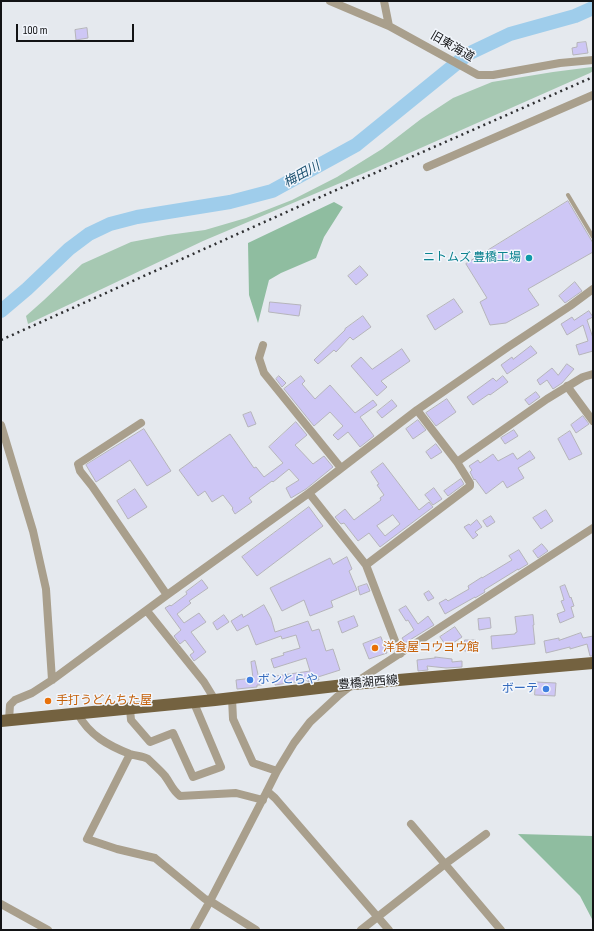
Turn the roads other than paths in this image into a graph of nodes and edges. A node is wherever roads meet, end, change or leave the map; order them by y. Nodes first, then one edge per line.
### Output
1 (330, 1) edge
2 (384, 1) edge
3 (390, 26) junction
4 (593, 60) edge
5 (593, 95) edge
6 (427, 167) dead end
7 (568, 194) dead end
8 (593, 237) edge
9 (593, 289) edge
10 (263, 345) dead end
11 (593, 374) edge
12 (568, 386) junction
13 (417, 410) junction
14 (593, 421) edge
15 (141, 423) dead end
16 (1, 425) edge
17 (457, 462) junction
18 (341, 468) junction
19 (309, 493) junction
20 (593, 528) edge
21 (366, 565) junction
22 (167, 596) junction
23 (147, 611) junction
24 (400, 654) junction
25 (593, 663) edge
26 (52, 680) junction
27 (353, 684) junction
28 (232, 698) junction
29 (215, 700) junction
30 (194, 703) junction
31 (130, 709) junction
32 (78, 714) junction
33 (5, 721) edge
34 (130, 754) junction
35 (277, 771) junction
36 (267, 791) junction
37 (263, 800) junction
38 (411, 824) dead end
39 (486, 834) dead end
40 (446, 864) junction
41 (210, 901) junction
42 (1, 904) edge
43 (379, 917) junction
44 (48, 930) edge
45 (194, 930) edge
46 (256, 930) edge
47 (362, 930) edge
48 (390, 930) edge
49 (501, 930) edge

1 - 3 street, 旧東海道
2 - 3 street
3 - 4 street, 旧東海道
5 - 6 street
7 - 8 lane
9 - 13 street
10 - 18 street
11 - 12 street
12 - 14 street
12 - 17 street
13 - 17 street
13 - 18 street
15 - 22 street
16 - 26 street
17 - 21 street
18 - 19 street
19 - 21 street
19 - 22 street
20 - 24 street
21 - 24 street
22 - 23 street
23 - 26 street
23 - 29 street
24 - 27 street
25 - 27 main road, 豊橋湖西線
26 - 33 street
27 - 28 main road, 豊橋湖西線
27 - 35 street
28 - 29 main road, 豊橋湖西線
28 - 35 street
29 - 30 main road, 豊橋湖西線
30 - 31 main road, 豊橋湖西線
30 - 31 street
31 - 32 main road, 豊橋湖西線
32 - 33 main road, 豊橋湖西線
32 - 34 street
34 - 37 street
34 - 41 street
35 - 36 street
36 - 37 street
36 - 43 street
37 - 41 street
38 - 40 street
39 - 40 street
40 - 43 street
40 - 49 street
41 - 45 street
41 - 46 street
42 - 44 street
43 - 47 street
43 - 48 street

